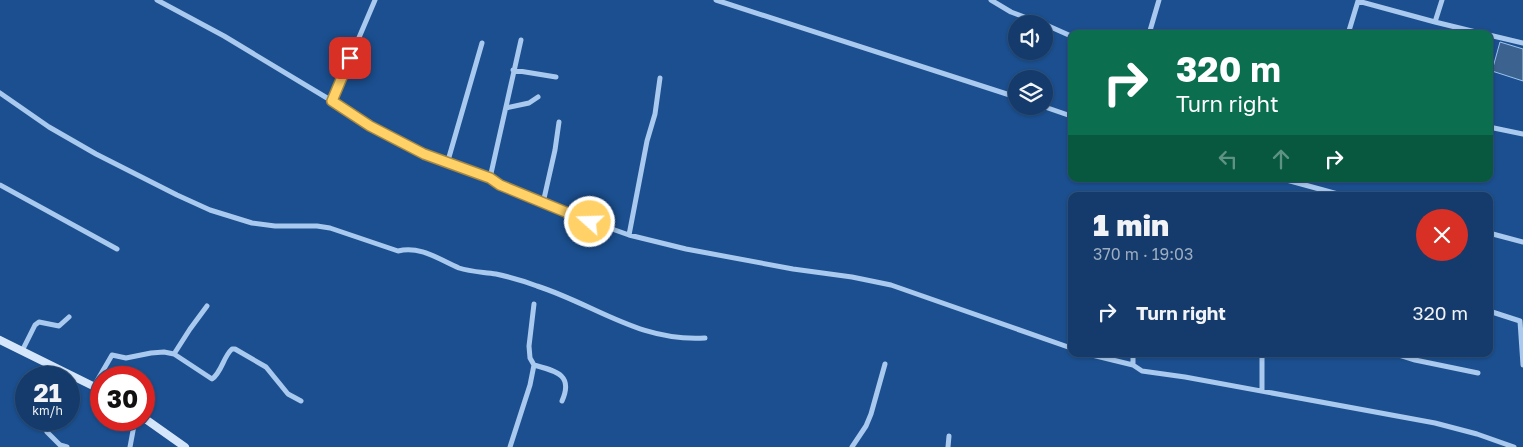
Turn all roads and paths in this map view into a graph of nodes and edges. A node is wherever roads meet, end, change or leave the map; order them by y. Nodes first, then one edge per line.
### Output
1 (157, 0) edge
2 (375, 0) edge
3 (716, 0) edge
4 (991, 0) edge
5 (1159, 0) edge
6 (1357, 0) edge
7 (1442, 0) edge
8 (1019, 15) edge
9 (1436, 22) junction
10 (1053, 28) edge
11 (1150, 30) edge
12 (1349, 30) edge
13 (1468, 30) edge
14 (1068, 35) edge
15 (1493, 36) edge
16 (520, 40) dead end
17 (482, 43) dead end
18 (1523, 43) edge
19 (513, 70) junction
20 (556, 77) dead end
21 (660, 78) dead end
22 (0, 93) edge
23 (1008, 95) edge
24 (538, 97) dead end
25 (332, 101) junction
26 (506, 108) junction
27 (1053, 110) edge
28 (1068, 115) edge
29 (558, 122) dead end
30 (1493, 128) edge
31 (1523, 134) edge
32 (448, 164) junction
33 (490, 178) junction
34 (1294, 182) edge
35 (0, 185) edge
36 (1330, 192) edge
37 (543, 204) junction
38 (1493, 234) edge
39 (629, 235) junction
40 (1523, 242) edge
41 (117, 249) dead end
42 (534, 304) dead end
43 (208, 306) dead end
44 (1493, 312) edge
45 (69, 317) dead end
46 (705, 338) dead end
47 (0, 340) edge
48 (1068, 347) edge
49 (22, 351) junction
50 (174, 354) junction
51 (1100, 357) edge
52 (1132, 357) edge
53 (1262, 357) edge
54 (1406, 357) edge
55 (885, 364) dead end
56 (534, 365) junction
57 (1133, 365) junction
58 (1523, 365) edge
59 (106, 366) edge
60 (1478, 373) dead end
61 (90, 384) edge
62 (1262, 390) junction
63 (562, 400) dead end
64 (301, 401) dead end
65 (155, 426) edge
66 (133, 431) edge
67 (47, 432) dead end
68 (949, 436) dead end
69 (67, 447) edge
70 (130, 447) edge
71 (184, 447) edge
72 (510, 447) edge
73 (852, 447) edge
74 (948, 447) edge
75 (1514, 447) edge

1 - 25 street
2 - 25 street
3 - 23 street
4 - 8 street
5 - 11 street
6 - 9 street
6 - 12 street
7 - 9 street
9 - 13 street
10 - 14 street
15 - 18 street
16 - 19 street
17 - 32 street
19 - 20 street
19 - 26 street
21 - 39 street
22 - 46 street
24 - 26 street
25 - 32 street
26 - 33 street
27 - 28 street
29 - 37 street
30 - 31 street
32 - 33 street
33 - 37 street
34 - 36 street
35 - 41 street
37 - 39 street
38 - 40 street
39 - 48 street
42 - 56 street
43 - 50 street
44 - 58 street
45 - 49 street
47 - 49 street
49 - 61 street
50 - 59 street
50 - 64 street
51 - 57 street
52 - 57 street
53 - 62 street
54 - 60 street
55 - 73 street
56 - 63 street
56 - 72 street
57 - 62 street
62 - 75 street
65 - 71 street
66 - 70 street
67 - 69 street
68 - 74 street

